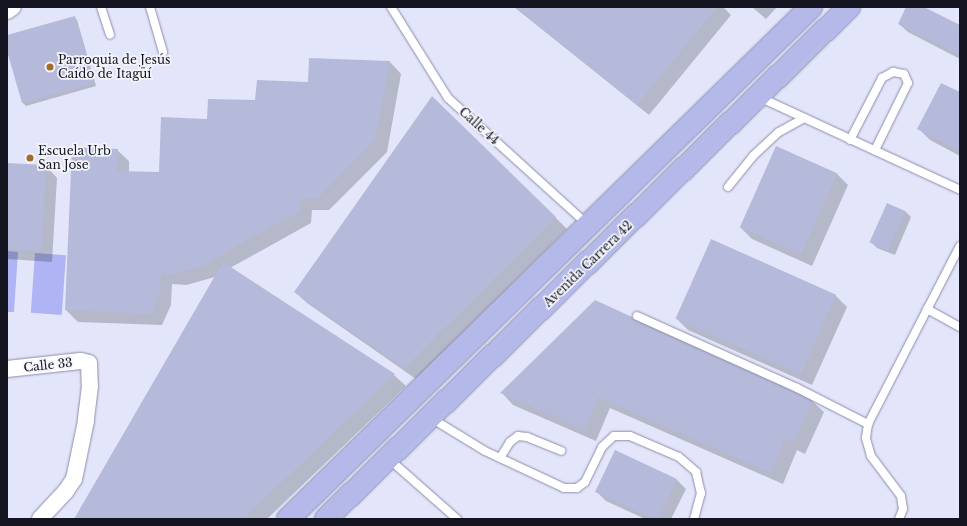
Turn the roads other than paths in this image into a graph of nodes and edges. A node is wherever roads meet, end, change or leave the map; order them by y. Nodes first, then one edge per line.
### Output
1 (13, 7) edge
2 (101, 7) edge
3 (150, 7) edge
4 (391, 7) edge
5 (811, 7) edge
6 (849, 7) edge
7 (7, 11) edge
8 (823, 33) junction
9 (110, 35) dead end
10 (163, 52) dead end
11 (732, 84) junction
12 (758, 97) junction
13 (804, 118) junction
14 (850, 140) junction
15 (874, 150) junction
16 (728, 187) dead end
17 (960, 190) edge
18 (589, 226) junction
19 (960, 246) edge
20 (927, 310) junction
21 (637, 316) dead end
22 (960, 327) edge
23 (7, 369) edge
24 (430, 418) junction
25 (868, 424) junction
26 (561, 451) dead end
27 (388, 458) junction
28 (500, 458) junction
29 (316, 492) junction
30 (331, 517) edge
31 (40, 519) edge
32 (288, 519) edge
33 (300, 519) edge
34 (457, 519) edge
35 (694, 519) edge
36 (899, 519) edge

1 - 7 street
2 - 9 lane
3 - 10 lane
4 - 18 lane, Calle 44
5 - 11 highway
6 - 8 highway, Avenida Carrera 42
8 - 11 highway
8 - 12 highway, Avenida Carrera 42
11 - 18 highway
12 - 13 lane
12 - 24 highway, Avenida Carrera 42
13 - 14 lane
13 - 16 lane
14 - 15 lane
14 - 15 lane
15 - 17 lane
18 - 29 highway
19 - 20 lane
20 - 22 lane
20 - 25 lane
21 - 25 lane
23 - 31 street, Calle 33
24 - 27 highway, Avenida Carrera 42
24 - 28 lane
25 - 36 lane
26 - 28 lane
27 - 30 highway, Avenida Carrera 42
27 - 34 lane
28 - 35 lane
29 - 32 highway
29 - 33 highway

